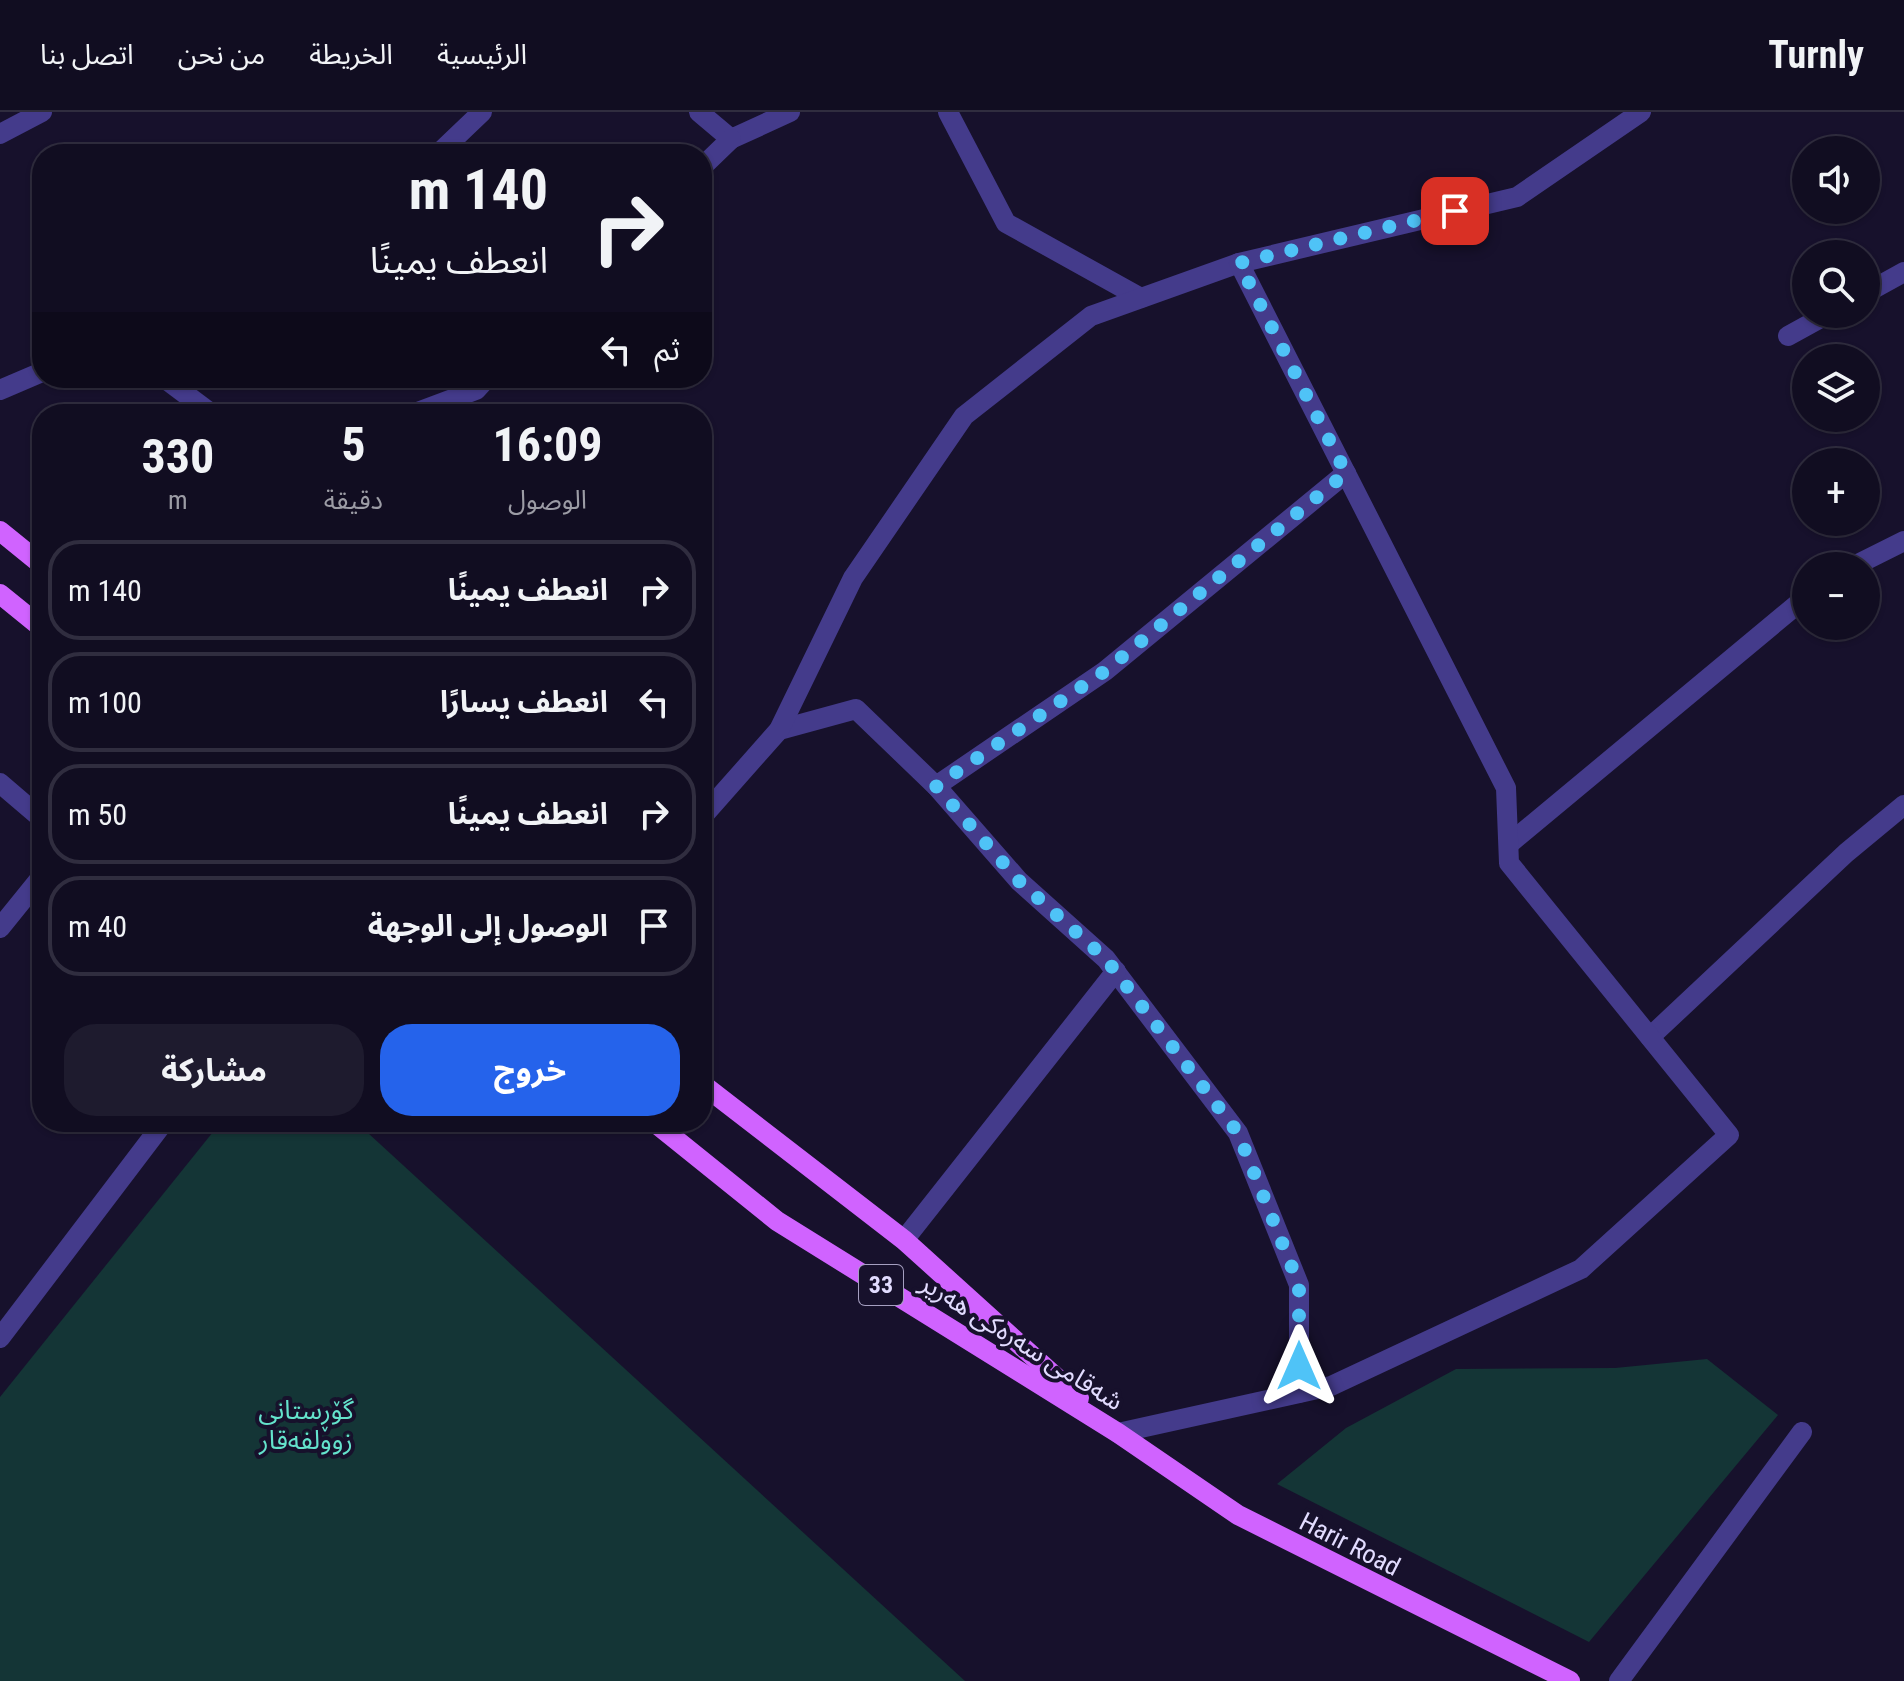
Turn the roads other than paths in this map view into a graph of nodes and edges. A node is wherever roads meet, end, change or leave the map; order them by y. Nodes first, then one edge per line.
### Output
1 (42, 112) edge
2 (482, 112) edge
3 (699, 112) edge
4 (790, 112) edge
5 (948, 112) edge
6 (1641, 112) edge
7 (0, 134) edge
8 (731, 139) junction
9 (448, 144) edge
10 (712, 157) edge
11 (1239, 263) junction
12 (1904, 272) edge
13 (1880, 285) edge
14 (1141, 298) junction
15 (1803, 328) edge
16 (1788, 336) dead end
17 (32, 376) edge
18 (177, 388) edge
19 (478, 388) edge
20 (0, 390) edge
21 (199, 404) edge
22 (439, 404) edge
23 (1346, 473) junction
24 (0, 531) edge
25 (1904, 541) edge
26 (1880, 553) edge
27 (32, 557) edge
28 (0, 594) edge
29 (1792, 609) edge
30 (32, 620) edge
31 (779, 730) junction
32 (0, 783) edge
33 (936, 786) junction
34 (1904, 805) edge
35 (712, 806) edge
36 (32, 810) edge
37 (1509, 844) junction
38 (32, 888) edge
39 (0, 928) edge
40 (1116, 971) junction
41 (1650, 1037) junction
42 (712, 1092) edge
43 (156, 1132) edge
44 (666, 1132) edge
45 (904, 1240) junction
46 (0, 1338) edge
47 (1299, 1393) junction
48 (1802, 1432) dead end
49 (1118, 1433) junction
50 (1570, 1681) edge
51 (1619, 1681) edge

1 - 7 street
2 - 9 street
3 - 8 street
4 - 8 street
5 - 14 street
6 - 11 street
8 - 10 street
11 - 14 street
11 - 23 street
12 - 13 street
14 - 31 street
15 - 16 street
17 - 20 street
18 - 21 street
19 - 22 street
23 - 33 street
23 - 37 street
24 - 27 main road
25 - 26 street
28 - 30 main road
29 - 37 street
31 - 33 street
31 - 35 street
32 - 36 street
33 - 40 street
34 - 41 street
37 - 41 street
38 - 39 street
40 - 45 street
40 - 47 street
41 - 47 street
42 - 45 main road, شەقامی سەرەکی هەریر / 33
43 - 46 street
44 - 49 main road, شەقامی سەرەکی هەریر / 33
45 - 49 main road, شەقامی سەرەکی هەریر / 33
47 - 49 street
48 - 51 street
49 - 50 main road, Harir Road / 33

